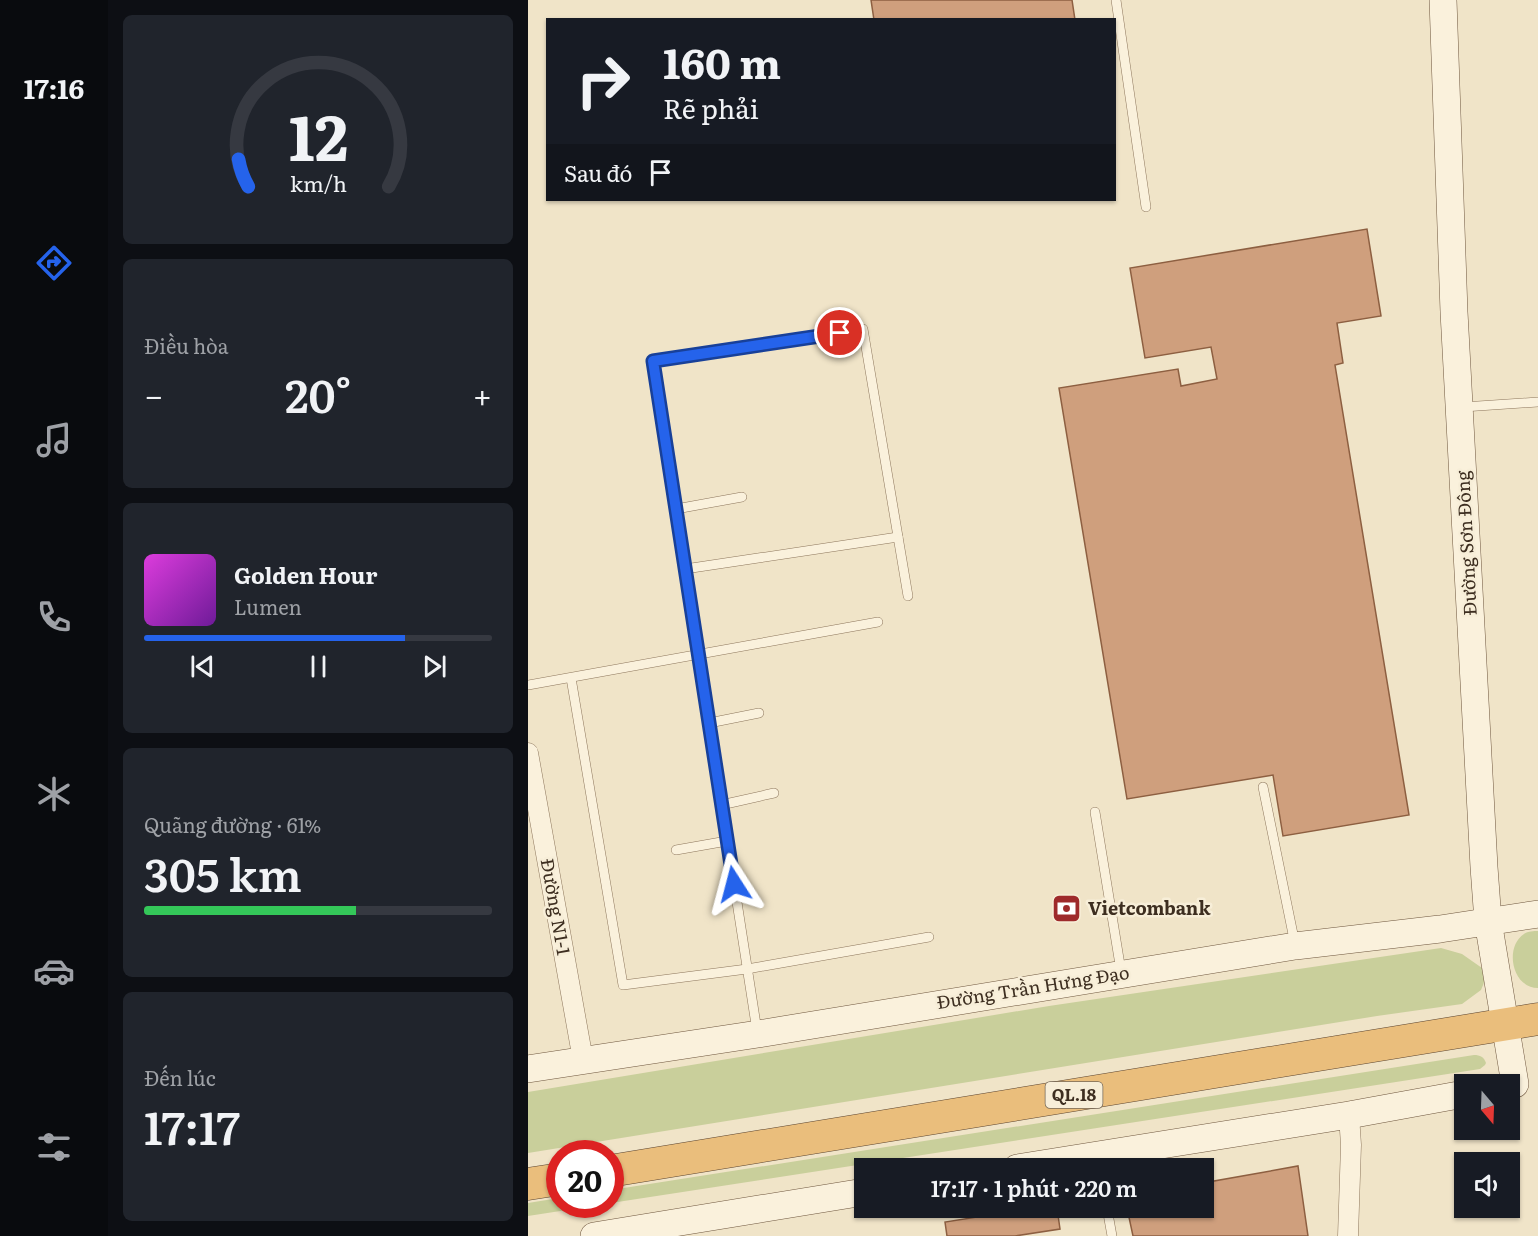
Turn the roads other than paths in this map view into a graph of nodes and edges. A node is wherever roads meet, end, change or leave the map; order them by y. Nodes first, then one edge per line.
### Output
1 (1116, 0) edge
2 (1443, 0) edge
3 (1146, 207) dead end
4 (1538, 402) edge
5 (1460, 407) junction
6 (742, 497) dead end
7 (676, 509) junction
8 (898, 537) junction
9 (685, 568) junction
10 (908, 596) dead end
11 (878, 622) dead end
12 (698, 655) junction
13 (571, 678) junction
14 (528, 685) edge
15 (759, 713) dead end
16 (709, 723) junction
17 (528, 753) edge
18 (1263, 787) dead end
19 (774, 793) dead end
20 (721, 805) junction
21 (1095, 812) dead end
22 (727, 841) junction
23 (676, 850) dead end
24 (1538, 914) edge
25 (1488, 921) junction
26 (929, 937) dead end
27 (1295, 946) junction
28 (747, 969) junction
29 (1121, 973) junction
30 (1538, 1019) edge
31 (1505, 1025) junction
32 (758, 1034) junction
33 (583, 1060) junction
34 (528, 1069) edge
35 (1521, 1084) edge
36 (1454, 1096) edge
37 (1349, 1115) junction
38 (1105, 1158) edge
39 (624, 1169) edge
40 (546, 1181) edge
41 (528, 1184) edge
42 (854, 1194) edge
43 (1109, 1218) edge
44 (594, 1236) edge
45 (1112, 1236) edge
46 (1348, 1236) edge

1 - 3 lane
2 - 5 main road, Đường Sơn Đông
4 - 5 lane
5 - 25 main road, Đường Sơn Đông
6 - 7 lane
7 - 8 lane
7 - 9 lane
8 - 9 lane
8 - 10 lane
9 - 12 lane
11 - 12 lane
12 - 13 lane
12 - 16 lane
13 - 14 lane
13 - 28 lane
15 - 16 lane
16 - 20 lane
17 - 33 street, Đường N1-1
18 - 27 lane
19 - 20 lane
20 - 22 lane
21 - 29 lane
22 - 23 lane
22 - 28 lane
24 - 25 main road, Đường Trần Hưng Đạo
25 - 27 main road, Đường Trần Hưng Đạo
25 - 31 main road, Đường Sơn Đông
26 - 28 lane
27 - 29 main road, Đường Trần Hưng Đạo
28 - 32 lane
29 - 32 main road, Đường Trần Hưng Đạo
30 - 31 highway, QL.18
31 - 35 main road, Đường Sơn Đông
31 - 39 highway, QL.18
32 - 33 main road, Đường Trần Hưng Đạo
33 - 34 main road, Đường Trần Hưng Đạo
36 - 37 main road
37 - 38 main road
37 - 46 street
40 - 41 highway
42 - 44 main road
43 - 45 lane

